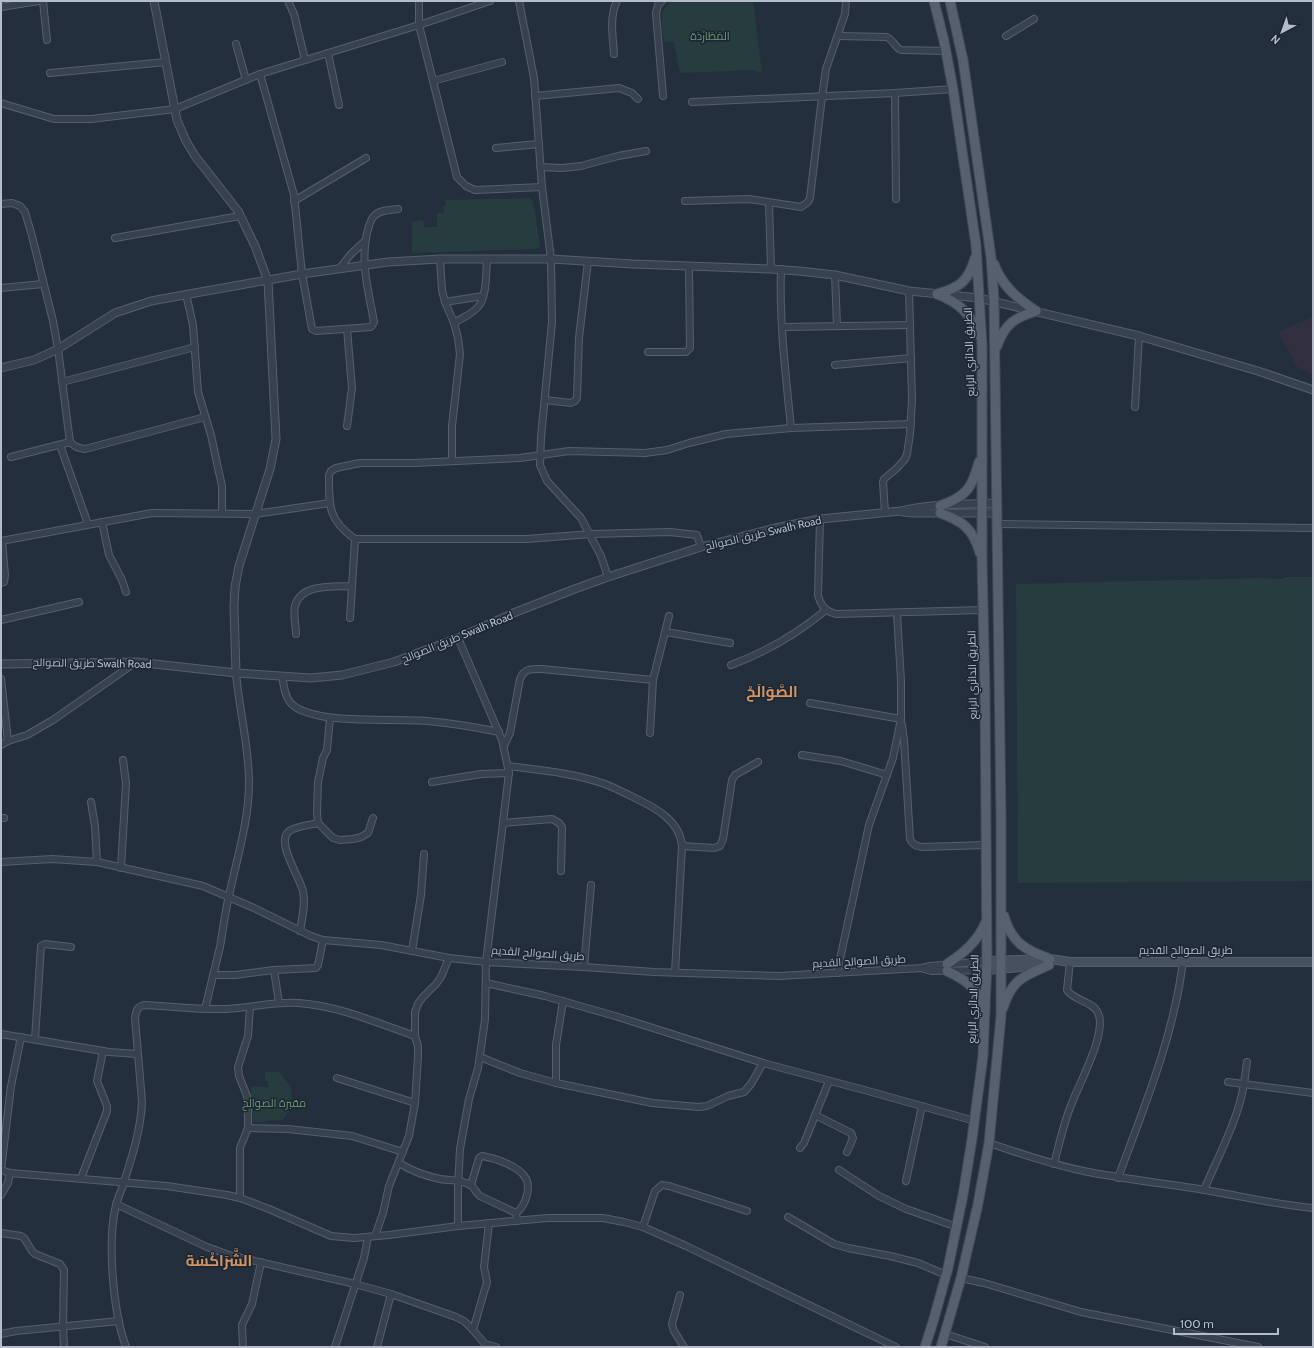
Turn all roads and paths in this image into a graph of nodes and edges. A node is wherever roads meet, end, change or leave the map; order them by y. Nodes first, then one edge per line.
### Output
1 (39, 1) edge
2 (43, 1) edge
3 (154, 1) edge
4 (288, 1) edge
5 (419, 1) edge
6 (490, 1) edge
7 (519, 1) edge
8 (617, 1) edge
9 (662, 1) edge
10 (846, 1) edge
11 (934, 1) edge
12 (950, 1) edge
13 (1, 7) edge
14 (1034, 20) dead end
15 (419, 25) junction
16 (838, 36) junction
17 (1006, 36) dead end
18 (47, 40) dead end
19 (236, 44) dead end
20 (946, 51) junction
21 (328, 53) junction
22 (614, 54) dead end
23 (305, 60) junction
24 (166, 62) junction
25 (502, 62) dead end
26 (50, 73) dead end
27 (260, 74) junction
28 (246, 80) junction
29 (433, 80) junction
30 (952, 89) junction
31 (895, 93) junction
32 (535, 96) junction
33 (663, 96) dead end
34 (822, 97) junction
35 (638, 99) dead end
36 (692, 102) dead end
37 (1, 103) edge
38 (339, 105) dead end
39 (175, 109) junction
40 (539, 144) junction
41 (496, 148) dead end
42 (646, 151) dead end
43 (366, 158) dead end
44 (540, 167) junction
45 (542, 187) junction
46 (896, 199) dead end
47 (294, 201) junction
48 (685, 201) dead end
49 (769, 203) junction
50 (1, 204) edge
51 (398, 209) dead end
52 (240, 216) junction
53 (115, 238) dead end
54 (365, 241) junction
55 (976, 245) junction
56 (991, 257) junction
57 (551, 258) junction
58 (440, 259) junction
59 (487, 259) junction
60 (588, 261) junction
61 (364, 266) junction
62 (690, 266) junction
63 (339, 269) junction
64 (771, 269) junction
65 (781, 269) junction
66 (302, 274) junction
67 (835, 275) junction
68 (268, 281) junction
69 (43, 284) junction
70 (1, 288) edge
71 (909, 291) junction
72 (186, 294) junction
73 (937, 294) junction
74 (483, 296) junction
75 (979, 298) junction
76 (994, 300) junction
77 (445, 302) junction
78 (1036, 311) junction
79 (454, 322) junction
80 (910, 325) junction
81 (837, 326) junction
82 (782, 327) junction
83 (347, 329) junction
84 (1140, 336) junction
85 (982, 345) junction
86 (196, 347) junction
87 (58, 349) junction
88 (995, 351) junction
89 (648, 352) dead end
90 (911, 358) junction
91 (835, 366) dead end
92 (1, 368) edge
93 (62, 382) junction
94 (1313, 390) edge
95 (545, 400) junction
96 (1135, 407) dead end
97 (205, 417) junction
98 (911, 424) junction
99 (347, 426) dead end
100 (791, 428) junction
101 (982, 441) junction
102 (70, 442) junction
103 (60, 445) junction
104 (540, 456) junction
105 (11, 457) dead end
106 (452, 460) junction
107 (330, 503) junction
108 (983, 508) junction
109 (996, 508) junction
110 (940, 509) junction
111 (885, 512) junction
112 (222, 513) junction
113 (255, 514) junction
114 (820, 518) junction
115 (102, 522) junction
116 (88, 524) junction
117 (997, 524) junction
118 (1313, 528) edge
119 (591, 534) junction
120 (355, 539) junction
121 (1, 541) edge
122 (701, 547) junction
123 (982, 561) junction
124 (608, 577) junction
125 (1, 583) edge
126 (352, 586) junction
127 (126, 592) dead end
128 (79, 602) dead end
129 (826, 610) junction
130 (984, 610) junction
131 (897, 613) junction
132 (669, 616) dead end
133 (350, 618) dead end
134 (1, 620) edge
135 (666, 632) junction
136 (296, 634) dead end
137 (458, 638) junction
138 (730, 643) dead end
139 (136, 662) junction
140 (1, 664) edge
141 (731, 665) dead end
142 (236, 673) junction
143 (282, 676) junction
144 (1, 679) edge
145 (653, 680) junction
146 (810, 703) dead end
147 (330, 718) junction
148 (900, 719) junction
149 (499, 732) junction
150 (650, 733) dead end
151 (8, 741) junction
152 (1, 745) edge
153 (504, 746) junction
154 (802, 755) dead end
155 (123, 760) dead end
156 (758, 762) dead end
157 (508, 770) junction
158 (887, 775) junction
159 (432, 782) dead end
160 (91, 802) dead end
161 (373, 818) dead end
162 (318, 823) junction
163 (503, 823) junction
164 (986, 845) junction
165 (682, 846) junction
166 (424, 854) dead end
167 (1, 862) edge
168 (97, 862) junction
169 (121, 868) junction
170 (561, 871) dead end
171 (591, 885) dead end
172 (228, 896) junction
173 (1002, 910) junction
174 (987, 919) junction
175 (300, 931) junction
176 (323, 940) junction
177 (71, 947) dead end
178 (412, 951) junction
179 (449, 958) junction
180 (1183, 961) junction
181 (486, 962) junction
182 (1050, 962) junction
183 (1070, 962) junction
184 (1313, 962) edge
185 (1001, 965) junction
186 (987, 966) junction
187 (584, 967) junction
188 (947, 967) junction
189 (274, 970) junction
190 (675, 972) junction
191 (836, 973) junction
192 (213, 975) junction
193 (486, 983) junction
194 (563, 1001) junction
195 (279, 1003) junction
196 (250, 1007) junction
197 (205, 1009) junction
198 (985, 1009) junction
199 (1000, 1016) junction
200 (1, 1034) edge
201 (415, 1036) junction
202 (21, 1037) junction
203 (35, 1039) junction
204 (103, 1051) junction
205 (137, 1054) junction
206 (480, 1057) junction
207 (1247, 1062) dead end
208 (762, 1063) junction
209 (337, 1078) dead end
210 (829, 1081) junction
211 (1228, 1082) dead end
212 (556, 1083) junction
213 (1244, 1085) junction
214 (1313, 1092) edge
215 (415, 1103) junction
216 (922, 1106) junction
217 (815, 1115) junction
218 (975, 1121) junction
219 (248, 1128) junction
220 (988, 1143) junction
221 (800, 1148) dead end
222 (403, 1152) junction
223 (846, 1152) dead end
224 (399, 1163) junction
225 (1054, 1164) junction
226 (1, 1170) edge
227 (839, 1170) dead end
228 (10, 1172) junction
229 (81, 1178) junction
230 (1118, 1178) junction
231 (458, 1180) junction
232 (906, 1181) dead end
233 (124, 1182) junction
234 (471, 1185) junction
235 (1204, 1190) junction
236 (1, 1195) edge
237 (240, 1198) junction
238 (116, 1204) junction
239 (1313, 1208) edge
240 (746, 1211) dead end
241 (516, 1213) junction
242 (788, 1217) dead end
243 (517, 1221) junction
244 (489, 1223) junction
245 (458, 1226) junction
246 (643, 1227) junction
247 (956, 1227) junction
248 (1, 1233) edge
249 (376, 1236) junction
250 (368, 1237) junction
251 (261, 1262) junction
252 (946, 1275) junction
253 (961, 1278) junction
254 (355, 1284) junction
255 (391, 1294) junction
256 (680, 1295) dead end
257 (119, 1321) junction
258 (63, 1327) junction
259 (473, 1330) junction
260 (1, 1334) edge
261 (945, 1334) junction
262 (484, 1346) edge
263 (64, 1347) edge
264 (126, 1347) edge
265 (243, 1347) edge
266 (335, 1347) edge
267 (377, 1347) edge
268 (496, 1347) edge
269 (684, 1347) edge
270 (896, 1347) edge
271 (925, 1347) edge
272 (941, 1347) edge
273 (985, 1347) edge
274 (1258, 1347) edge

1 - 13 street
2 - 18 street
3 - 24 street
4 - 23 street
5 - 15 street
6 - 15 street
7 - 32 street
8 - 22 street
9 - 33 street
10 - 16 street
11 - 20 main road, الطريق الدائري الرابع
12 - 56 main road
14 - 17 street
15 - 21 street
15 - 29 street
16 - 20 street
16 - 34 street
19 - 28 street
20 - 30 main road, الطريق الدائري الرابع
21 - 23 street
21 - 38 street
23 - 27 street
24 - 26 street
24 - 39 street
25 - 29 street
27 - 28 street
27 - 47 street
28 - 39 street
29 - 45 street
30 - 31 street
30 - 55 main road, الطريق الدائري الرابع
31 - 34 street
31 - 46 street
32 - 35 street
32 - 40 street
34 - 36 street
34 - 49 street
37 - 39 street
39 - 52 street
40 - 41 street
40 - 44 street
42 - 44 street
43 - 47 street
44 - 45 street
45 - 57 street
47 - 66 street
48 - 49 street
49 - 64 street
50 - 69 street
51 - 54 street
52 - 53 street
52 - 68 street
54 - 61 street
54 - 63 street
55 - 73 main road
55 - 75 main road, الطريق الدائري الرابع
56 - 76 main road
56 - 78 main road
57 - 59 street
57 - 60 street
57 - 95 street
58 - 59 street
58 - 61 street
58 - 77 street
59 - 74 street
60 - 62 street
60 - 95 street
61 - 63 street
61 - 83 street
62 - 64 street
62 - 89 street
63 - 66 street
64 - 65 street
65 - 67 street
65 - 82 street
66 - 68 street
66 - 83 street
67 - 71 street
67 - 81 street
68 - 72 street
68 - 113 street
69 - 70 street
69 - 87 street
71 - 73 street
71 - 80 street
72 - 86 street
72 - 87 street
73 - 75 street
73 - 85 main road
74 - 77 street
74 - 79 street
75 - 76 street
75 - 85 main road, الطريق الدائري الرابع
76 - 78 street
76 - 88 main road
77 - 79 street
78 - 84 street
78 - 88 main road
79 - 106 street
80 - 81 street
80 - 90 street
81 - 82 street
82 - 100 street
83 - 99 street
84 - 94 street
84 - 96 street
85 - 101 main road, الطريق الدائري الرابع
86 - 93 street
86 - 97 street
87 - 92 street
87 - 93 street
88 - 109 main road
90 - 91 street
90 - 98 street
93 - 102 street
95 - 104 street
97 - 102 street
97 - 112 street
98 - 100 street
98 - 111 street
100 - 104 street
101 - 108 main road, الطريق الدائري الرابع
101 - 110 main road
102 - 103 street
103 - 105 street
103 - 116 street
104 - 106 street
104 - 119 street
106 - 107 street
107 - 113 street
107 - 120 street
108 - 109 street, طريق الصوالح Swalh Road
108 - 110 street, طريق الصوالح Swalh Road
108 - 123 main road, الطريق الدائري الرابع
109 - 117 main road
110 - 111 street, طريق الصوالح Swalh Road
110 - 123 main road
111 - 114 street, طريق الصوالح Swalh Road
112 - 113 street
112 - 115 street
113 - 142 street
114 - 122 street, طريق الصوالح Swalh Road
114 - 129 street
115 - 116 street
115 - 127 street
116 - 121 street
117 - 118 street
117 - 173 main road
119 - 120 street
119 - 122 street
119 - 124 street
120 - 126 street
121 - 125 street
122 - 124 street, طريق الصوالح Swalh Road
123 - 130 main road, الطريق الدائري الرابع
124 - 137 street, طريق الصوالح Swalh Road
126 - 133 street
126 - 136 street
128 - 134 street
129 - 131 street
129 - 141 street
130 - 131 street
130 - 164 main road, الطريق الدائري الرابع
131 - 148 street
132 - 135 street
135 - 138 street
135 - 145 street
137 - 143 street, طريق الصوالح Swalh Road
137 - 149 street, طريق الصوالح القديم
139 - 140 street, طريق الصوالح Swalh Road
139 - 142 street, طريق الصوالح Swalh Road
139 - 151 street
142 - 143 street, طريق الصوالح Swalh Road
142 - 172 street
143 - 147 street
144 - 151 street
145 - 150 street
145 - 153 street
146 - 148 street
147 - 149 street
147 - 162 street
148 - 158 street
148 - 164 street
149 - 153 street, طريق الصوالح القديم
151 - 152 street
153 - 157 street, طريق الصوالح القديم
154 - 158 street
155 - 169 street
156 - 165 street
157 - 159 street
157 - 163 street, طريق الصوالح القديم
157 - 165 street
158 - 191 street
160 - 168 street
161 - 162 street
162 - 175 street
163 - 170 street
163 - 181 street, طريق الصوالح القديم
164 - 174 main road, الطريق الدائري الرابع
165 - 190 street
166 - 178 street
167 - 168 street
168 - 169 street
169 - 172 street
171 - 187 street
172 - 175 street
172 - 192 street
173 - 182 main road
173 - 185 main road
174 - 186 main road, الطريق الدائري الرابع
174 - 188 main road
175 - 176 street
176 - 178 street
176 - 189 street
177 - 203 street
178 - 179 street
179 - 181 street
179 - 201 street
180 - 183 main road, طريق الصوالح القديم
180 - 184 main road, طريق الصوالح القديم
180 - 230 street
181 - 187 street, طريق الصوالح القديم
181 - 193 street
182 - 183 main road, طريق الصوالح القديم
182 - 185 main road, طريق الصوالح القديم
182 - 199 main road
183 - 225 street
185 - 186 main road, طريق الصوالح القديم
185 - 199 main road
186 - 188 street, طريق الصوالح القديم
186 - 188 street, طريق الصوالح القديم
186 - 198 main road, الطريق الدائري الرابع
187 - 190 street, طريق الصوالح القديم
188 - 191 street, طريق الصوالح القديم
188 - 198 main road
189 - 192 street
189 - 195 street
190 - 191 street, طريق الصوالح القديم
192 - 197 street
193 - 194 street
193 - 206 street
194 - 208 street
194 - 212 street
195 - 196 street
195 - 201 street
196 - 197 street
196 - 219 street
197 - 205 street
198 - 218 main road, الطريق الدائري الرابع
199 - 220 main road
200 - 202 street
201 - 215 street
202 - 203 street
202 - 226 street
203 - 204 street
204 - 205 street
204 - 229 street
205 - 233 street
206 - 212 street
206 - 231 street
207 - 213 street
208 - 210 street
208 - 212 street
209 - 215 street
210 - 216 street
210 - 217 street
211 - 213 street
213 - 214 street
213 - 235 street
215 - 222 street
216 - 218 street
216 - 232 street
217 - 221 street
217 - 223 street
218 - 247 main road, الطريق الدائري الرابع
219 - 222 street
219 - 237 street
220 - 225 street
220 - 253 main road
222 - 224 street
224 - 231 street
224 - 249 street
225 - 230 street
226 - 228 street
227 - 247 street
228 - 229 street
228 - 236 street
229 - 233 street
230 - 235 street
231 - 234 street
231 - 245 street
233 - 237 street
233 - 238 street
234 - 241 street
234 - 241 street
235 - 239 street
237 - 250 street
238 - 251 street
238 - 257 street
240 - 246 street
241 - 243 street
242 - 252 street
243 - 244 street
243 - 246 street
244 - 245 street
244 - 259 street
245 - 249 street
246 - 270 street
247 - 252 main road, الطريق الدائري الرابع
248 - 258 street
249 - 250 street
250 - 254 street
251 - 254 street
251 - 265 street
252 - 271 main road, الطريق الدائري الرابع
253 - 261 main road
253 - 274 street
254 - 255 street
254 - 266 street
255 - 259 street
255 - 267 street
256 - 269 street
257 - 258 street
257 - 264 street
258 - 260 street
258 - 263 street
259 - 262 street
261 - 272 main road
261 - 273 street
262 - 268 street

